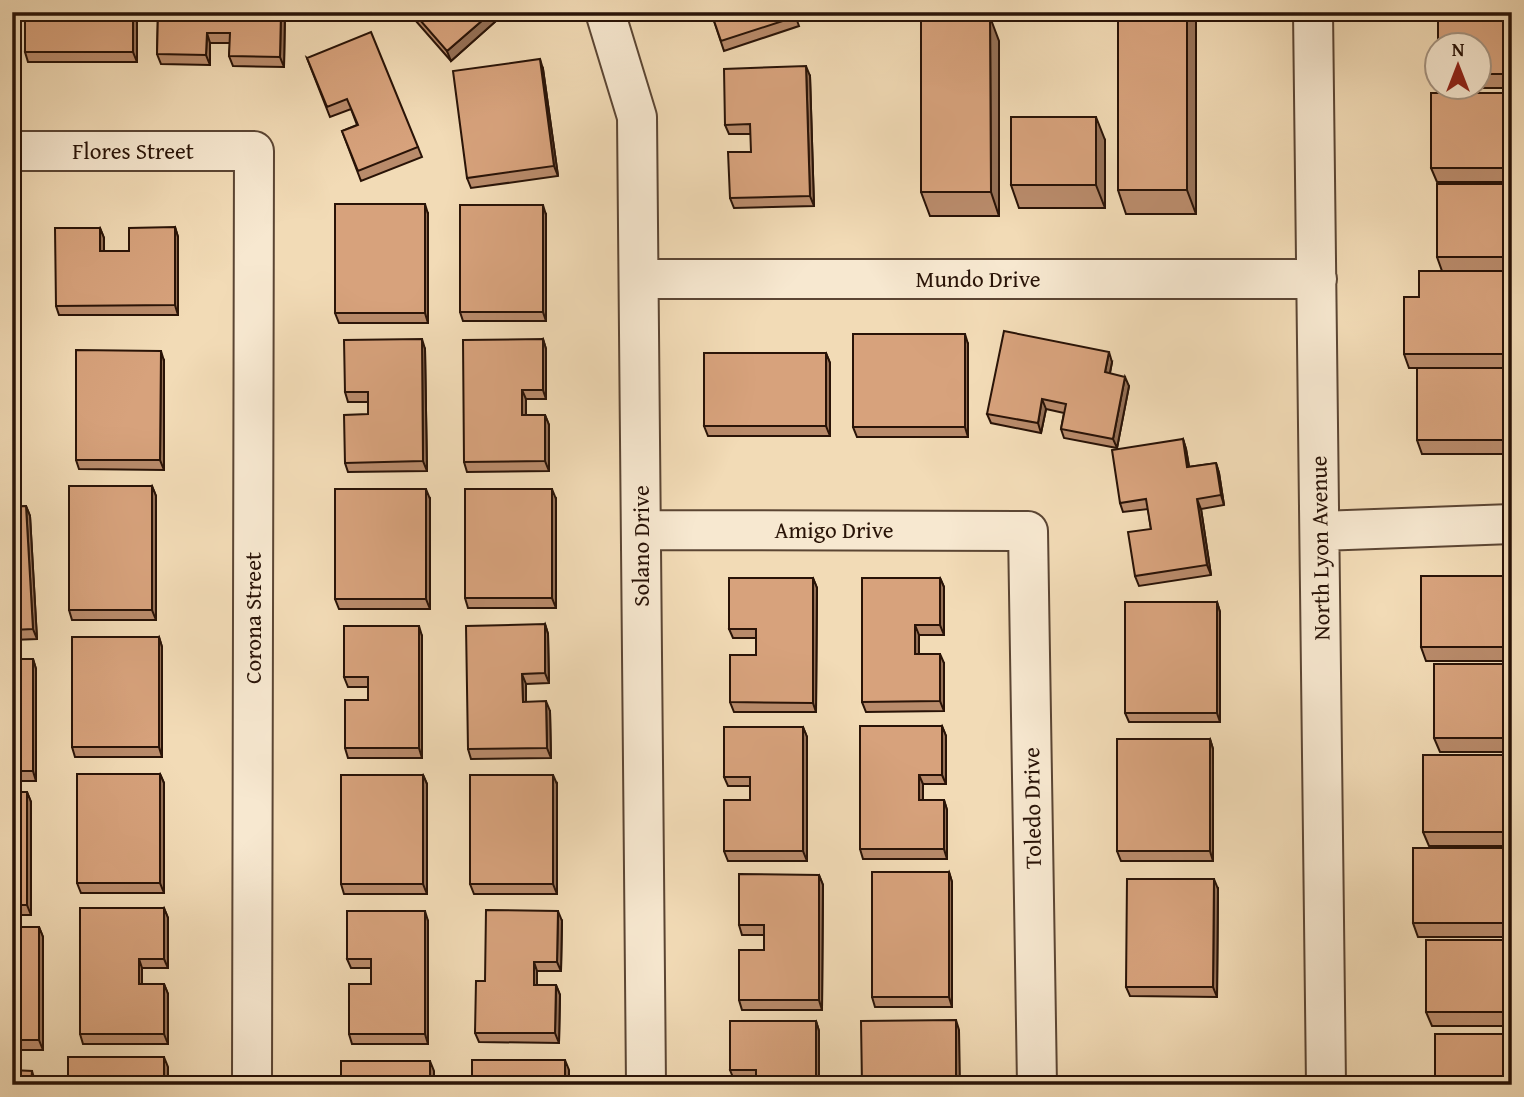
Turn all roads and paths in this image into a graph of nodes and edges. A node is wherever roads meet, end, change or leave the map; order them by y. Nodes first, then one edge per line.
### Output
1 (605, 12) edge
2 (1313, 12) edge
3 (12, 151) edge
4 (254, 151) joint
5 (639, 279) junction
6 (1317, 279) junction
7 (1512, 524) edge
8 (641, 530) junction
9 (1028, 531) joint
10 (1320, 531) junction
11 (252, 1085) edge
12 (646, 1085) edge
13 (1037, 1085) edge
14 (1326, 1085) edge

1 - 5 street, Solano Drive
2 - 6 street, North Lyon Avenue
3 - 4 street, Flores Street
4 - 11 street, Corona Street
5 - 6 street, Mundo Drive
5 - 8 street, Solano Drive
6 - 10 street, North Lyon Avenue
7 - 10 street
8 - 9 street, Amigo Drive
8 - 12 street, Solano Drive
9 - 13 street, Toledo Drive
10 - 14 street, North Lyon Avenue

